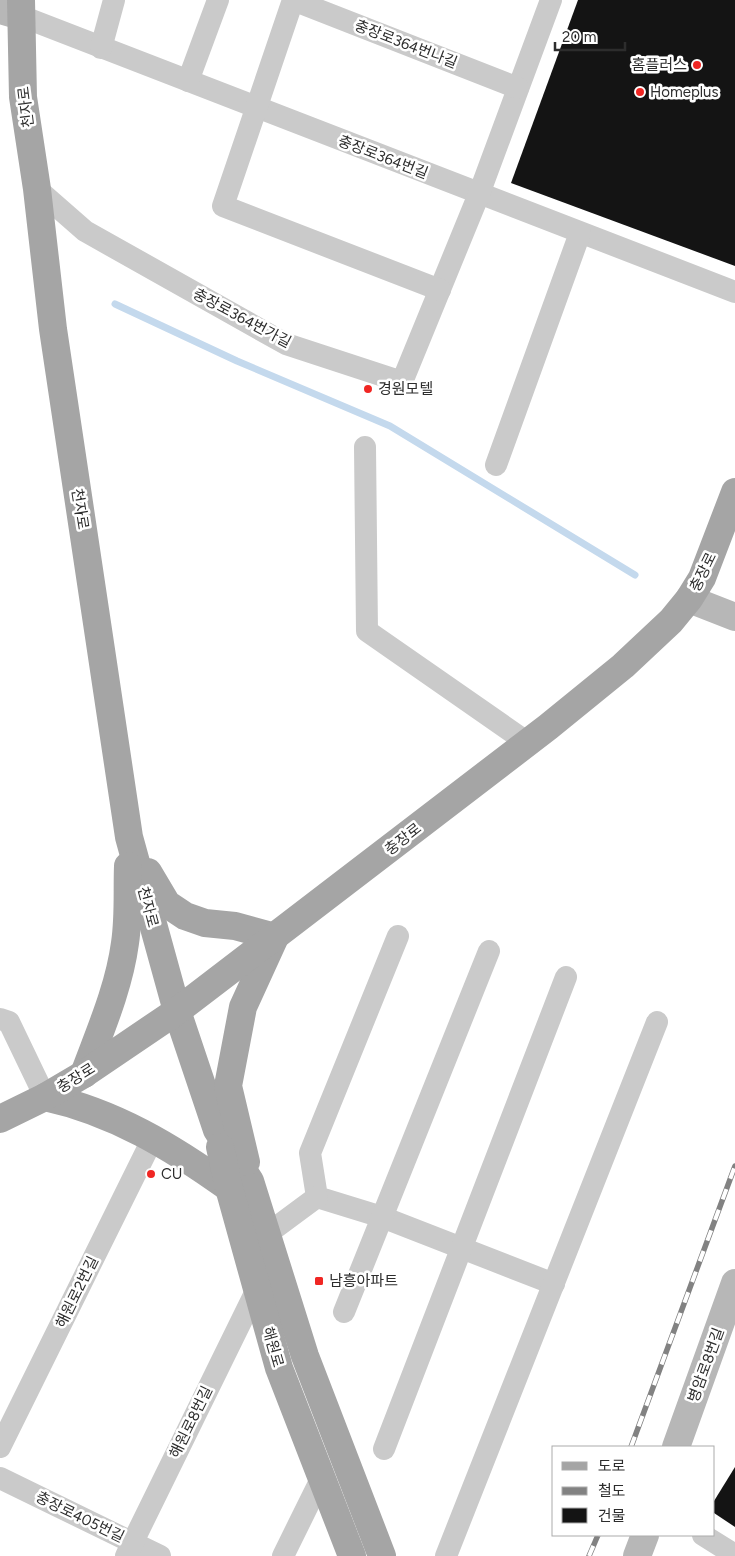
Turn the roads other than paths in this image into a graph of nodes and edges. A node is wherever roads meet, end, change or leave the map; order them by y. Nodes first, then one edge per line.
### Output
1 (114, 0) edge
2 (218, 0) edge
3 (293, 0) edge
4 (551, 0) edge
5 (14, 9) edge
6 (101, 48) junction
7 (188, 81) junction
8 (518, 88) junction
9 (255, 108) junction
10 (37, 189) junction
11 (479, 194) junction
12 (580, 232) junction
13 (440, 290) junction
14 (735, 292) edge
15 (365, 447) dead end
16 (496, 465) dead end
17 (735, 492) edge
18 (689, 599) junction
19 (735, 618) edge
20 (528, 743) junction
21 (129, 837) junction
22 (398, 936) dead end
23 (275, 937) junction
24 (489, 951) dead end
25 (566, 977) dead end
26 (177, 1011) junction
27 (0, 1019) edge
28 (657, 1022) dead end
29 (84, 1074) junction
30 (45, 1097) junction
31 (0, 1119) edge
32 (217, 1130) joint
33 (153, 1138) junction
34 (239, 1184) junction
35 (316, 1197) junction
36 (382, 1218) junction
37 (267, 1234) junction
38 (462, 1247) junction
39 (735, 1283) edge
40 (554, 1284) junction
41 (257, 1289) junction
42 (344, 1312) dead end
43 (0, 1446) edge
44 (676, 1446) edge
45 (384, 1449) dead end
46 (0, 1478) edge
47 (321, 1479) junction
48 (644, 1536) edge
49 (705, 1536) edge
50 (129, 1549) edge
51 (735, 1555) edge
52 (160, 1556) edge
53 (282, 1556) edge
54 (352, 1556) edge
55 (382, 1556) edge
56 (446, 1556) edge
57 (637, 1556) edge

1 - 6 street
2 - 7 street
3 - 8 street, 충장로364번나길
3 - 9 street
4 - 8 street
5 - 6 street, 충장로364번길
5 - 10 main road, 천자로
6 - 7 street, 충장로364번길
7 - 9 street, 충장로364번길
8 - 11 street
9 - 11 street, 충장로364번길
9 - 13 street
10 - 13 street, 충장로364번가길
10 - 21 main road, 천자로
11 - 12 street, 충장로364번길
11 - 13 street, 충장로364번가길
12 - 14 street, 충장로364번길
12 - 16 street
15 - 20 street
17 - 18 main road, 충장로
18 - 19 street
18 - 20 main road, 충장로
20 - 23 main road, 충장로
21 - 23 main road
21 - 26 main road, 천자로
21 - 29 main road
22 - 35 street
23 - 26 main road, 충장로
23 - 34 main road
24 - 36 street
25 - 38 street
26 - 29 main road, 충장로
26 - 32 main road, 천자로
27 - 30 street
28 - 40 street
29 - 30 main road, 충장로
30 - 31 main road, 충장로
30 - 33 main road
32 - 34 main road, 해원로
33 - 34 main road
33 - 43 street, 해원로2번길
34 - 37 main road
34 - 41 main road, 해원로
35 - 36 street
35 - 37 street
36 - 38 street
36 - 42 street
37 - 55 main road
38 - 40 street
38 - 45 street
39 - 44 street, 병암로8번길
40 - 56 street
41 - 47 main road, 해원로
41 - 50 street, 해원로8번길
46 - 50 street, 충장로405번길
47 - 53 street
47 - 54 main road, 해원로
48 - 57 street
49 - 51 street
50 - 52 street, 충장로405번길

